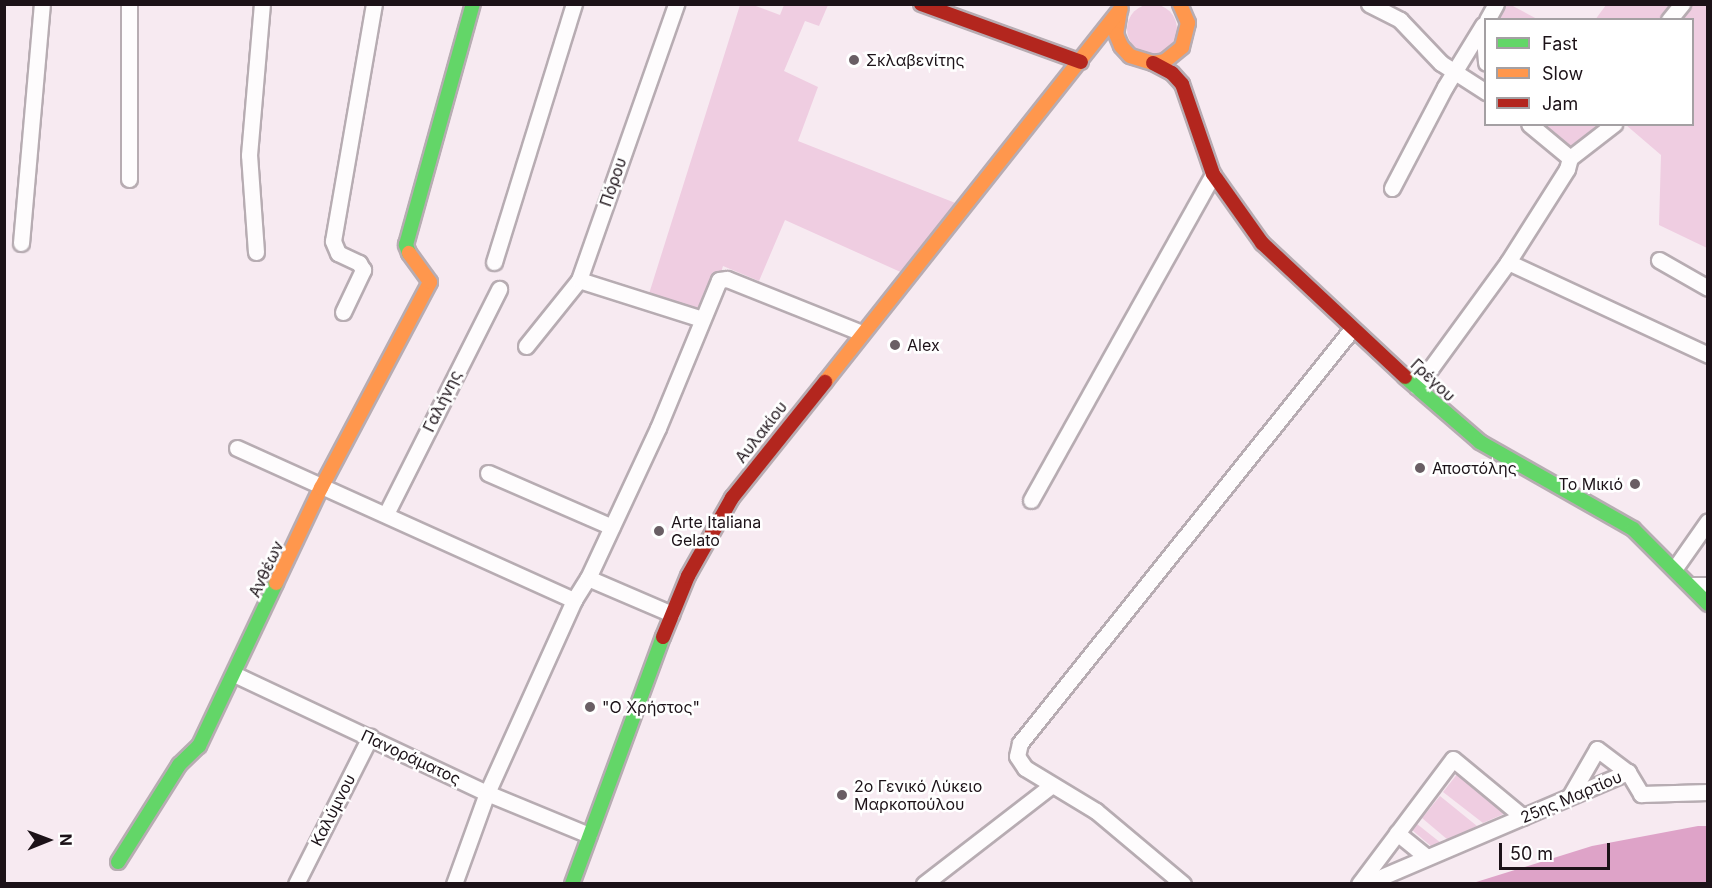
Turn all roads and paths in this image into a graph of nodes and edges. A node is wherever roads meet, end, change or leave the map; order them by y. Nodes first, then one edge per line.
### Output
1 (42, 4) edge
2 (129, 4) edge
3 (262, 4) edge
4 (374, 4) edge
5 (473, 4) edge
6 (574, 4) edge
7 (676, 4) edge
8 (1180, 4) edge
9 (1188, 4) edge
10 (1369, 4) edge
11 (1496, 4) edge
12 (1682, 4) edge
13 (929, 6) edge
14 (1122, 7) edge
15 (1487, 18) edge
16 (1671, 18) edge
17 (1484, 24) edge
18 (1187, 29) junction
19 (1130, 56) junction
20 (1081, 62) junction
21 (1153, 63) junction
22 (1454, 72) junction
23 (1484, 91) edge
24 (1196, 123) junction
25 (1531, 126) edge
26 (1611, 126) edge
27 (1570, 158) junction
28 (1213, 174) junction
29 (129, 179) dead end
30 (1392, 188) dead end
31 (21, 243) dead end
32 (256, 252) dead end
33 (1659, 260) dead end
34 (494, 262) dead end
35 (1508, 262) junction
36 (579, 280) junction
37 (1707, 288) edge
38 (499, 289) dead end
39 (343, 312) dead end
40 (702, 319) junction
41 (1352, 329) junction
42 (862, 333) junction
43 (526, 346) dead end
44 (1707, 355) edge
45 (1417, 387) junction
46 (237, 448) dead end
47 (488, 473) dead end
48 (321, 488) junction
49 (1030, 500) dead end
50 (386, 514) junction
51 (1707, 521) edge
52 (612, 527) junction
53 (1675, 568) junction
54 (588, 578) junction
55 (1700, 585) edge
56 (574, 600) junction
57 (1707, 604) edge
58 (672, 614) junction
59 (236, 675) junction
60 (370, 737) junction
61 (1628, 772) junction
62 (1052, 785) junction
63 (1707, 792) edge
64 (487, 793) junction
65 (1570, 796) junction
66 (1523, 817) junction
67 (1397, 832) junction
68 (589, 835) junction
69 (1426, 857) junction
70 (118, 862) dead end
71 (573, 883) edge
72 (296, 884) edge
73 (454, 884) edge
74 (924, 884) edge
75 (1183, 884) edge
76 (1359, 884) edge
77 (1365, 884) edge

1 - 31 street
2 - 29 street
3 - 32 street
4 - 39 street
5 - 48 main road, Ανθέων
6 - 34 street
7 - 36 street, Πόρου
8 - 18 main road
9 - 18 main road, Γρέγου
10 - 22 street
11 - 15 street
12 - 16 street
13 - 20 main road
14 - 19 main road
14 - 20 main road, Αυλακίου
17 - 22 street
18 - 21 main road
18 - 24 main road, Γρέγου
19 - 20 main road
19 - 21 main road, Γρέγου
20 - 42 main road, Αυλακίου
21 - 24 main road, Γρέγου
22 - 23 street
22 - 30 street
24 - 28 main road, Γρέγου
25 - 27 street
26 - 27 street
27 - 35 street
28 - 41 main road, Γρέγου
28 - 49 street
33 - 37 street
35 - 44 street
35 - 45 street
36 - 40 street
36 - 43 street, Πόρου
38 - 50 street, Γαλήνης
40 - 42 street
40 - 52 street
41 - 45 main road, Γρέγου
41 - 62 street
42 - 58 main road, Αυλακίου
45 - 53 main road, Γρέγου
46 - 48 street
47 - 52 street
48 - 50 street
48 - 59 main road, Ανθέων
50 - 56 street
51 - 53 street
52 - 54 street
53 - 55 main road, Γρέγου
54 - 56 street
54 - 58 street
55 - 57 main road, Γρέγου
56 - 64 street
58 - 68 main road, Αυλακίου
59 - 60 street, Πανοράματος
59 - 70 main road, Ανθέων
60 - 64 street, Πανοράματος
60 - 72 street, Καλύμνου
61 - 63 street, 25ης Μαρτίου
61 - 65 street, 25ης Μαρτίου
61 - 65 street
62 - 74 street
62 - 75 street
64 - 68 street, Πανοράματος
64 - 73 street
65 - 66 street, 25ης Μαρτίου
66 - 67 street
66 - 69 street, 25ης Μαρτίου
67 - 69 street
67 - 76 street
68 - 71 main road, Αυλακίου
69 - 77 street, 25ης Μαρτίου

